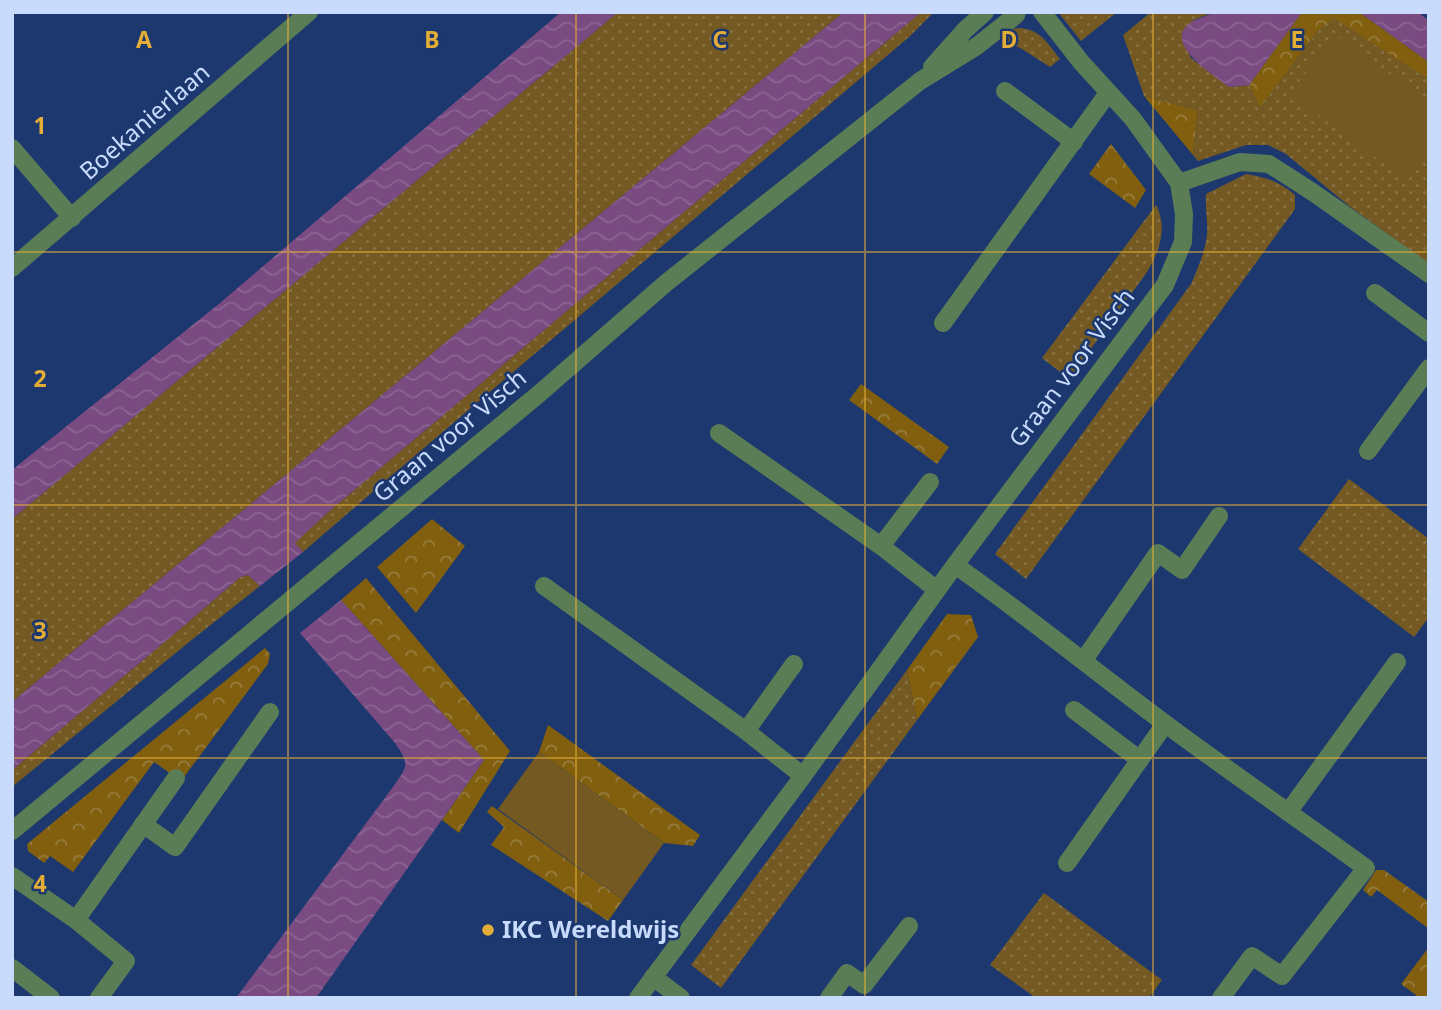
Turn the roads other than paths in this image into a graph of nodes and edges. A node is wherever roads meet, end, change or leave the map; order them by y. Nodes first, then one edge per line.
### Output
1 (309, 12) edge
2 (985, 12) edge
3 (1017, 12) edge
4 (1042, 12) edge
5 (920, 81) junction
6 (1004, 91) dead end
7 (1108, 93) junction
8 (1074, 142) junction
9 (12, 148) edge
10 (1179, 183) junction
11 (72, 218) junction
12 (12, 268) edge
13 (1429, 274) edge
14 (1375, 293) dead end
15 (943, 323) dead end
16 (1429, 333) edge
17 (1429, 368) edge
18 (719, 433) dead end
19 (1368, 451) dead end
20 (930, 482) dead end
21 (1219, 516) dead end
22 (881, 546) junction
23 (955, 565) junction
24 (544, 586) dead end
25 (937, 590) junction
26 (1083, 661) junction
27 (1398, 662) dead end
28 (794, 664) dead end
29 (1074, 710) dead end
30 (270, 712) dead end
31 (1165, 724) junction
32 (746, 731) junction
33 (1140, 760) junction
34 (803, 776) junction
35 (176, 778) dead end
36 (1289, 811) junction
37 (143, 824) junction
38 (12, 831) edge
39 (1067, 863) dead end
40 (16, 885) edge
41 (76, 920) junction
42 (909, 926) dead end
43 (12, 968) edge
44 (653, 977) junction
45 (51, 998) edge
46 (99, 998) edge
47 (638, 998) edge
48 (681, 998) edge
49 (829, 998) edge
50 (1221, 998) edge

1 - 11 street, Boekanierlaan
2 - 5 street, Graan voor Visch
3 - 5 street, Graan voor Visch
4 - 7 street, Graan voor Visch
5 - 38 street, Graan voor Visch
6 - 8 street
7 - 8 street
7 - 10 street, Graan voor Visch
8 - 15 street
9 - 11 street
10 - 13 street
10 - 23 street, Graan voor Visch
11 - 12 street, Boekanierlaan
14 - 16 street
17 - 19 street
18 - 22 street
20 - 22 street
21 - 26 street
22 - 25 street
23 - 25 street, Graan voor Visch
23 - 26 street
24 - 32 street
25 - 34 street, Graan voor Visch
26 - 31 street
27 - 36 street
28 - 32 street
29 - 33 street
30 - 37 street
31 - 33 street
31 - 36 street
32 - 34 street
33 - 39 street
34 - 44 street, Graan voor Visch
35 - 37 street
36 - 50 street
37 - 41 street
40 - 41 street
41 - 46 street
42 - 49 street
43 - 45 street
44 - 47 street, Graan voor Visch
44 - 48 street

